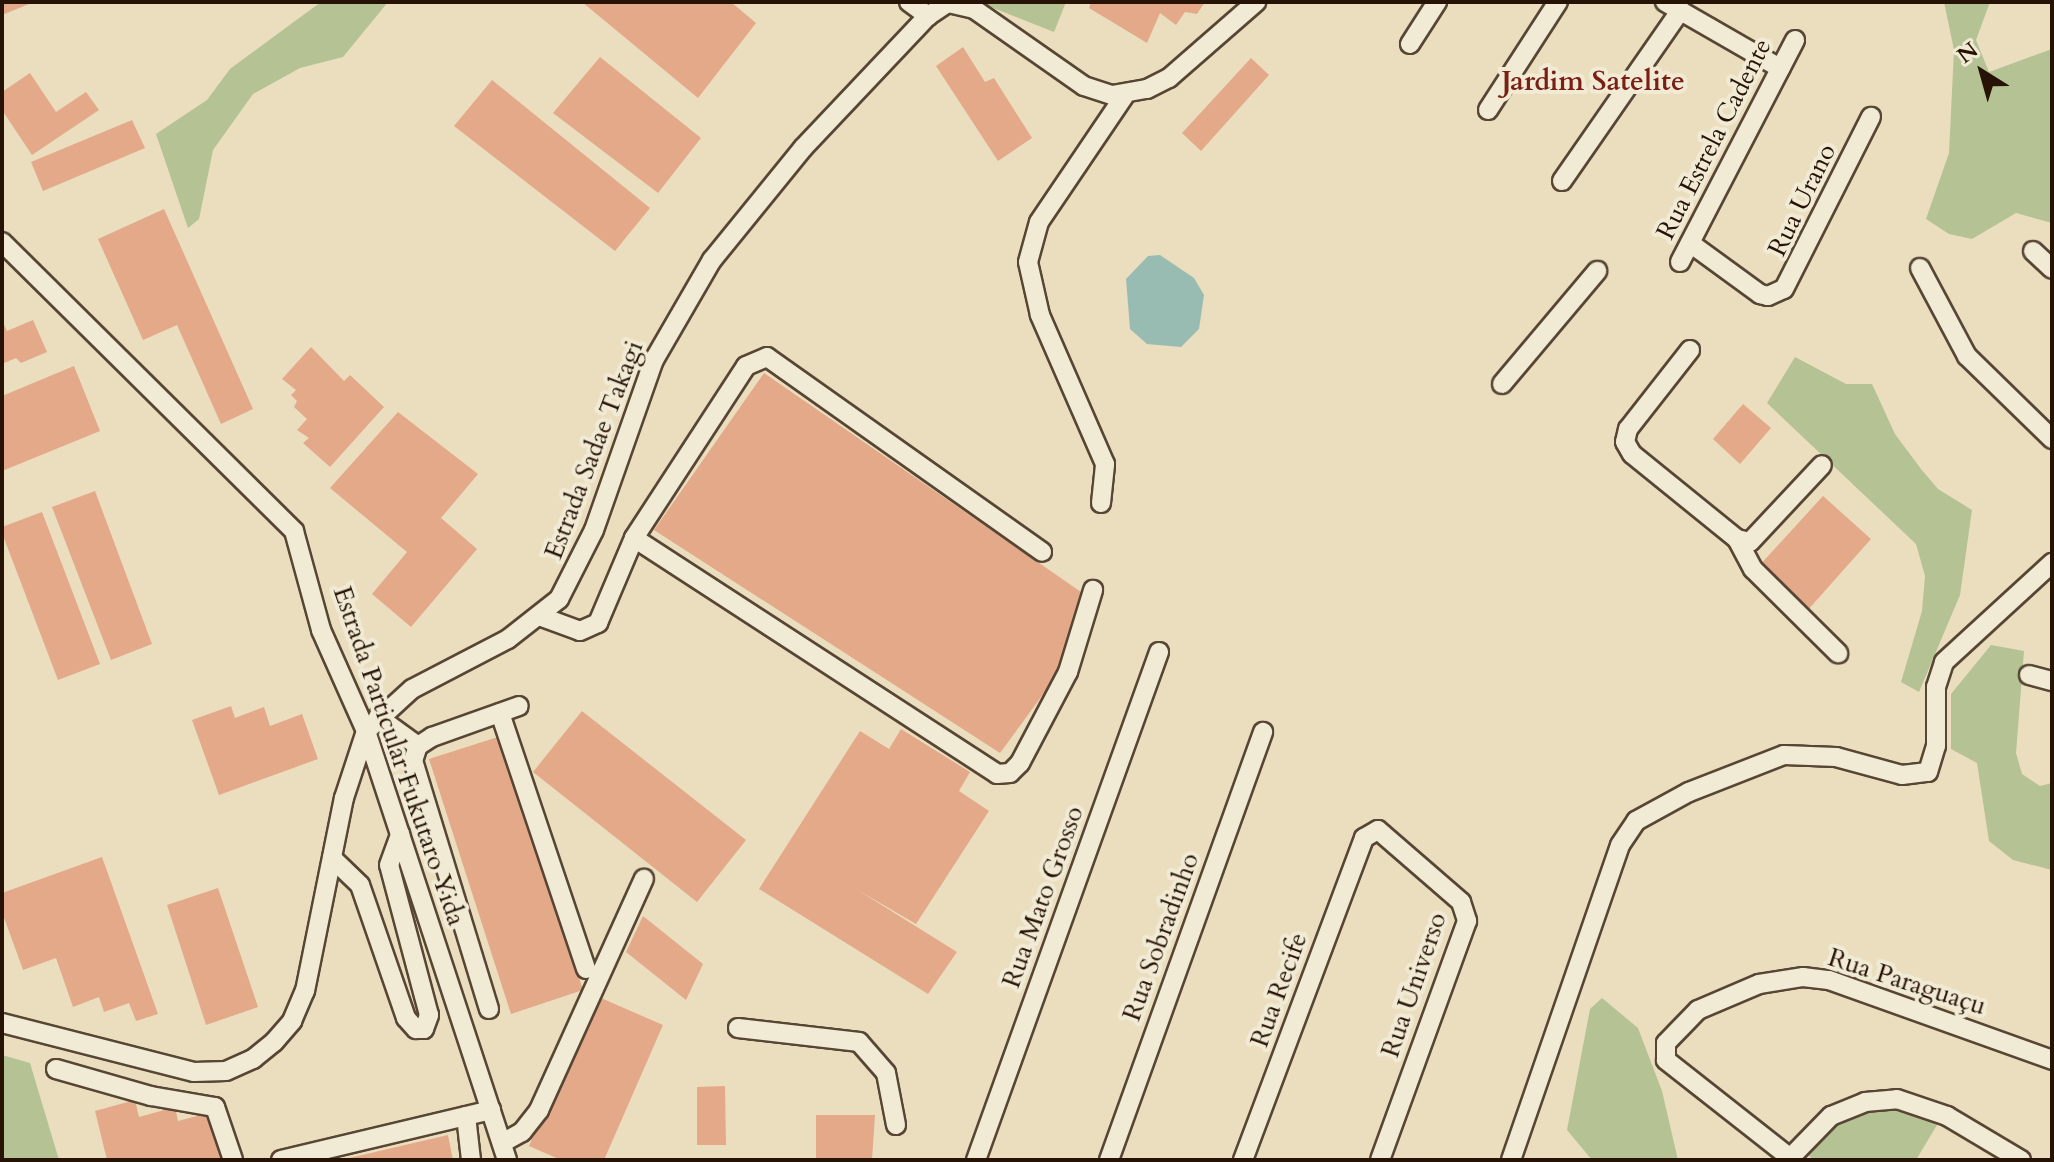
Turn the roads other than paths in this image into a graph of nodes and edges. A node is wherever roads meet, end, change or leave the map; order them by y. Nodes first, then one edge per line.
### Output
1 (909, 2) edge
2 (1256, 2) edge
3 (1437, 2) edge
4 (1558, 2) edge
5 (945, 3) edge
6 (1673, 6) edge
7 (928, 16) junction
8 (1795, 40) dead end
9 (1410, 44) dead end
10 (1780, 68) junction
11 (1125, 95) junction
12 (1488, 110) dead end
13 (1871, 117) dead end
14 (1562, 181) dead end
15 (2, 242) edge
16 (1690, 243) junction
17 (2033, 251) dead end
18 (1680, 262) dead end
19 (1920, 268) dead end
20 (2052, 269) edge
21 (1597, 271) dead end
22 (1690, 350) dead end
23 (1502, 384) dead end
24 (2052, 439) edge
25 (1822, 465) dead end
26 (1101, 503) dead end
27 (634, 538) junction
28 (1737, 539) junction
29 (1042, 552) dead end
30 (2052, 563) edge
31 (1093, 590) dead end
32 (542, 617) junction
33 (1159, 652) dead end
34 (1838, 653) dead end
35 (2029, 675) dead end
36 (2052, 681) edge
37 (519, 706) dead end
38 (500, 713) junction
39 (372, 724) junction
40 (1263, 732) dead end
41 (418, 746) junction
42 (400, 834) junction
43 (1364, 838) joint
44 (332, 858) junction
45 (644, 879) dead end
46 (586, 969) dead end
47 (489, 1009) dead end
48 (2, 1023) edge
49 (738, 1028) dead end
50 (2052, 1060) edge
51 (56, 1069) dead end
52 (491, 1110) junction
53 (466, 1116) junction
54 (896, 1125) dead end
55 (505, 1151) edge
56 (1791, 1159) edge
57 (233, 1160) edge
58 (281, 1160) edge
59 (471, 1160) edge
60 (976, 1160) edge
61 (1109, 1160) edge
62 (1243, 1160) edge
63 (1380, 1160) edge
64 (1511, 1160) edge
65 (2021, 1160) edge

1 - 7 street
2 - 11 street
3 - 9 street
4 - 12 street
5 - 7 street, Estrada Sadae Takagi
5 - 11 street
6 - 10 street
6 - 14 street
7 - 32 street, Estrada Sadae Takagi
8 - 10 street, Rua Estrela Cadente
10 - 16 street, Rua Estrela Cadente
11 - 26 street
13 - 16 street, Rua Urano
15 - 39 street, Estrada Particular Fukutaro Yida
16 - 18 street, Rua Estrela Cadente
17 - 20 street
19 - 24 street
21 - 23 street
22 - 28 street
25 - 28 street
27 - 29 street
27 - 31 street
27 - 32 street
28 - 34 street
30 - 64 street
32 - 39 street, Estrada Sadae Takagi
33 - 60 street, Rua Mato Grosso
35 - 36 street
37 - 38 street
38 - 41 street
38 - 46 street
39 - 41 street
39 - 42 street, Estrada Particular Fukutaro Yida
39 - 44 street
40 - 61 street, Rua Sobradinho
41 - 47 street
42 - 44 street
42 - 52 street, Estrada Particular Fukutaro Yida
43 - 62 street, Rua Recife
43 - 63 street, Rua Universo
44 - 48 street
45 - 55 street
49 - 54 street
50 - 56 street, Rua Paraguaçu
51 - 57 street
52 - 53 street
52 - 55 street, Estrada Particular Fukutaro Yida
53 - 58 street
53 - 59 street
56 - 65 street

